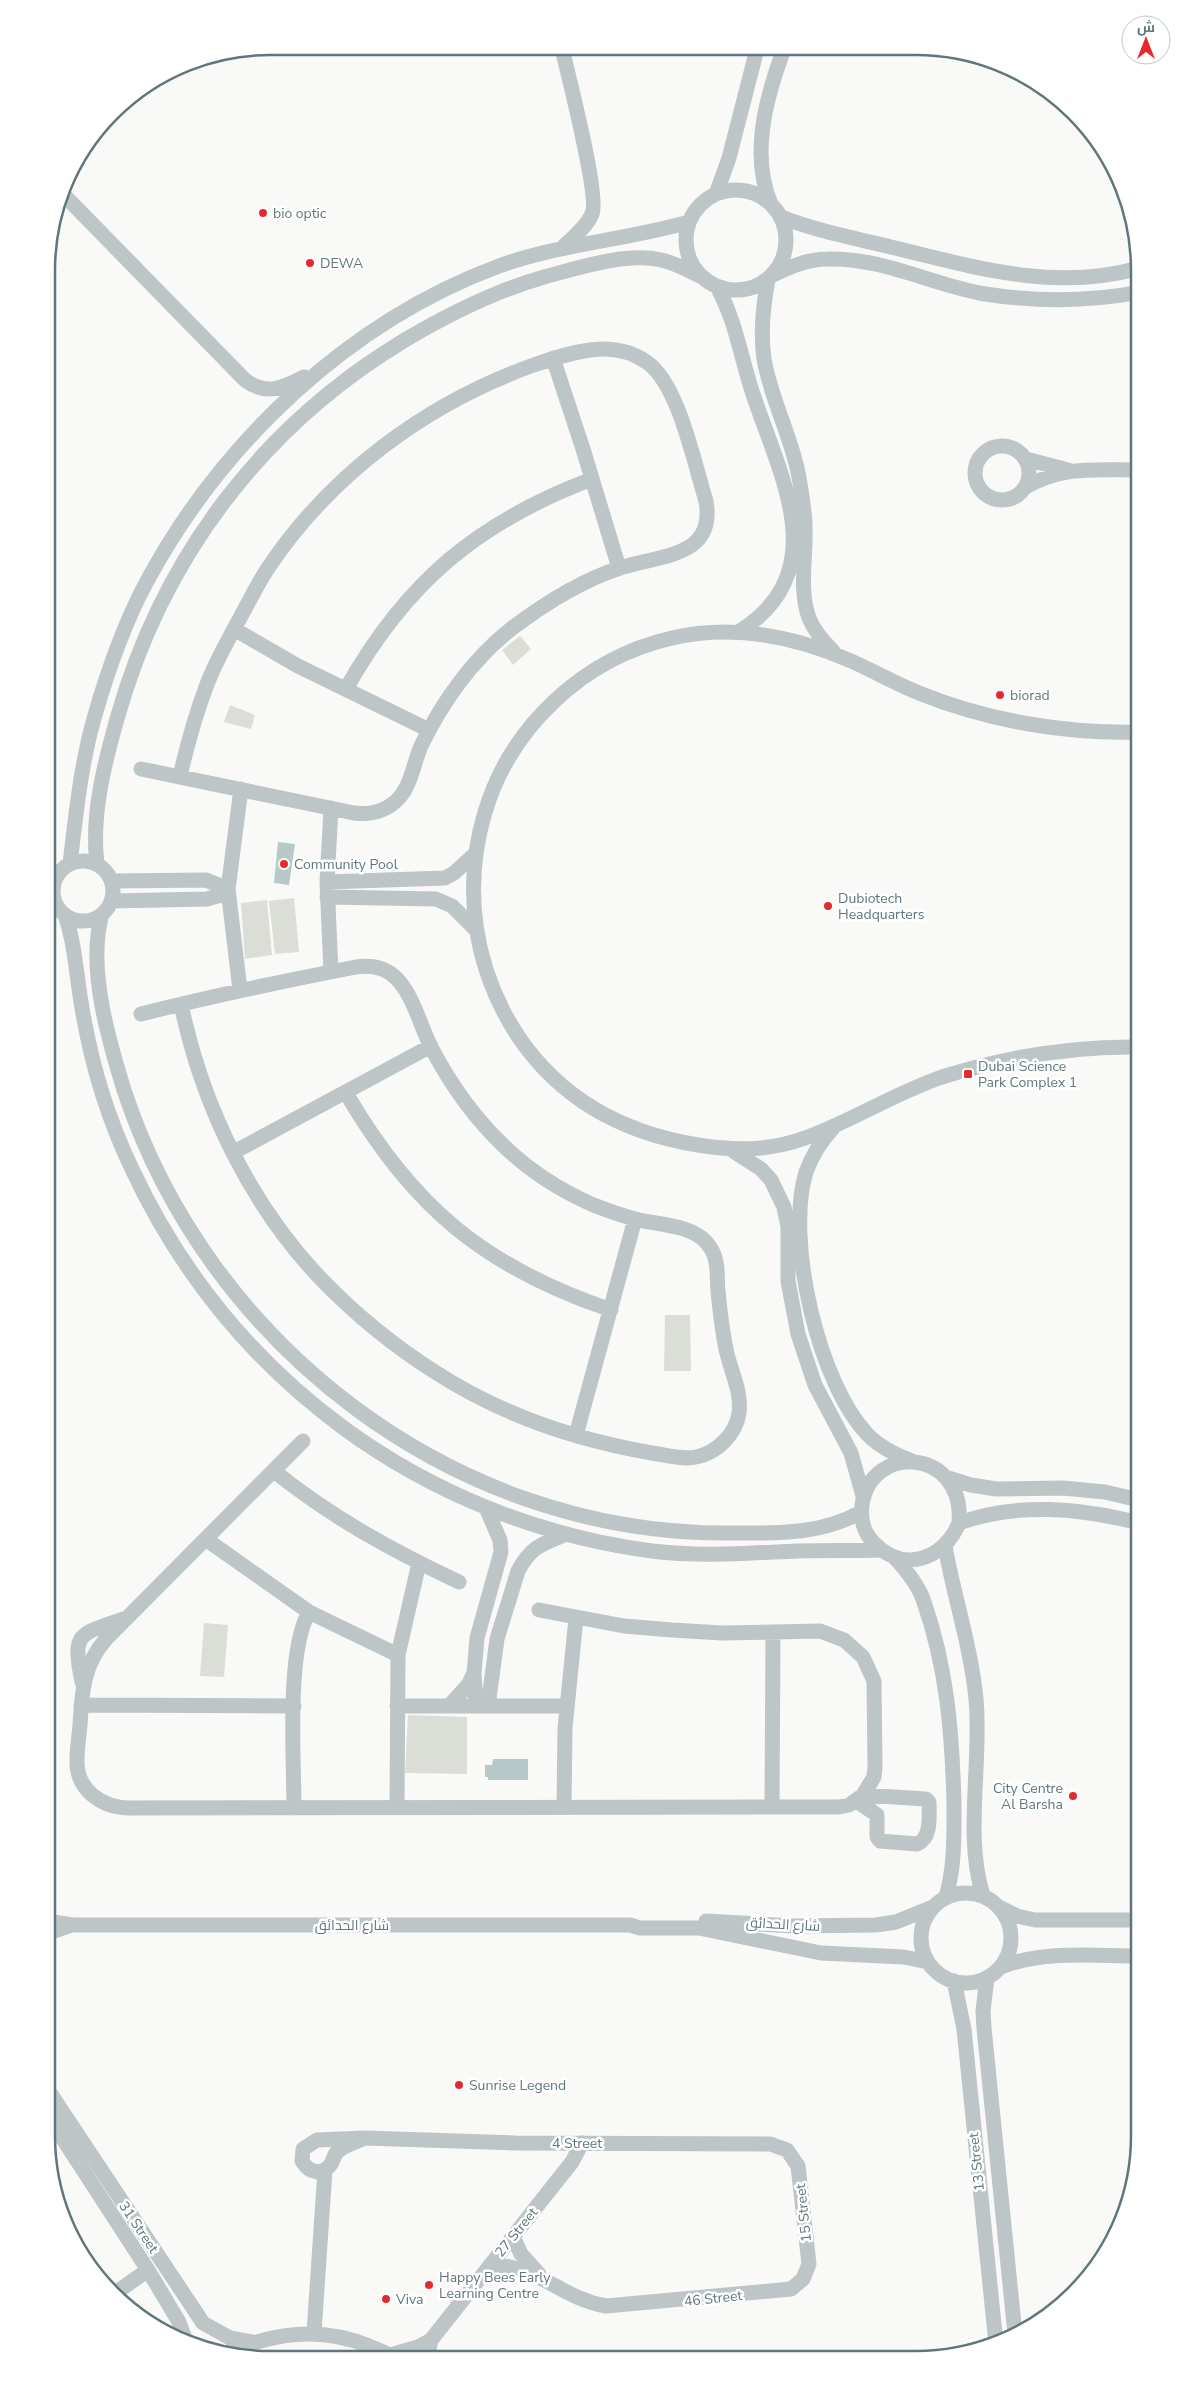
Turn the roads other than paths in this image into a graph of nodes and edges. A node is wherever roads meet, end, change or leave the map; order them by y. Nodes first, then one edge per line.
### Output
1 (564, 55) edge
2 (754, 55) edge
3 (782, 55) edge
4 (742, 100) junction
5 (767, 107) junction
6 (716, 194) junction
7 (67, 198) edge
8 (771, 204) junction
9 (781, 217) junction
10 (689, 222) junction
11 (561, 249) junction
12 (1131, 270) edge
13 (700, 276) junction
14 (770, 277) junction
15 (717, 287) junction
16 (1131, 294) edge
17 (553, 358) junction
18 (328, 365) junction
19 (1026, 459) junction
20 (1069, 470) junction
21 (1131, 470) edge
22 (592, 479) junction
23 (1024, 488) junction
24 (619, 568) junction
25 (234, 629) junction
26 (740, 631) junction
27 (836, 654) junction
28 (346, 689) junction
29 (429, 730) junction
30 (1131, 732) edge
31 (141, 769) dead end
32 (180, 776) junction
33 (240, 789) junction
34 (331, 808) junction
35 (476, 853) junction
36 (327, 858) junction
37 (230, 860) junction
38 (70, 864) junction
39 (97, 864) junction
40 (55, 878) edge
41 (173, 880) junction
42 (193, 880) junction
43 (358, 880) junction
44 (380, 880) junction
45 (112, 882) junction
46 (327, 890) junction
47 (228, 891) junction
48 (356, 898) junction
49 (380, 898) junction
50 (196, 899) junction
51 (172, 900) junction
52 (111, 901) junction
53 (55, 902) edge
54 (102, 914) junction
55 (65, 916) junction
56 (232, 922) junction
57 (328, 922) junction
58 (476, 930) junction
59 (331, 972) junction
60 (240, 990) junction
61 (181, 1004) junction
62 (141, 1014) dead end
63 (431, 1046) junction
64 (1131, 1047) edge
65 (346, 1093) junction
66 (837, 1124) junction
67 (731, 1151) junction
68 (234, 1152) junction
69 (635, 1219) junction
70 (611, 1310) junction
71 (576, 1435) junction
72 (303, 1441) dead end
73 (913, 1461) junction
74 (274, 1471) junction
75 (948, 1478) junction
76 (863, 1496) junction
77 (1131, 1498) edge
78 (487, 1510) junction
79 (861, 1512) junction
80 (1131, 1522) edge
81 (959, 1523) junction
82 (564, 1534) junction
83 (207, 1540) junction
84 (945, 1546) junction
85 (880, 1550) junction
86 (895, 1558) junction
87 (419, 1563) junction
88 (459, 1582) dead end
89 (538, 1610) dead end
90 (309, 1612) junction
91 (576, 1618) junction
92 (772, 1632) junction
93 (475, 1650) junction
94 (495, 1652) junction
95 (398, 1656) junction
96 (492, 1672) junction
97 (474, 1673) junction
98 (81, 1705) junction
99 (294, 1706) junction
100 (397, 1706) junction
101 (449, 1706) junction
102 (482, 1706) junction
103 (516, 1706) junction
104 (566, 1706) junction
105 (860, 1798) junction
106 (564, 1807) junction
107 (772, 1807) junction
108 (294, 1808) junction
109 (397, 1808) junction
110 (982, 1895) junction
111 (946, 1897) junction
112 (933, 1907) junction
113 (1000, 1907) junction
114 (1131, 1920) edge
115 (55, 1922) edge
116 (73, 1925) junction
117 (630, 1925) junction
118 (55, 1930) edge
119 (1131, 1956) edge
120 (928, 1962) junction
121 (1001, 1966) junction
122 (986, 1978) junction
123 (954, 1981) junction
124 (55, 2101) edge
125 (55, 2128) edge
126 (364, 2138) junction
127 (553, 2143) junction
128 (582, 2143) junction
129 (787, 2150) joint
130 (325, 2170) junction
131 (564, 2172) junction
132 (513, 2236) junction
133 (490, 2265) junction
134 (148, 2270) junction
135 (544, 2278) junction
136 (803, 2279) joint
137 (120, 2290) edge
138 (1014, 2327) edge
139 (183, 2333) edge
140 (314, 2333) junction
141 (995, 2336) edge
142 (431, 2340) junction
143 (252, 2342) junction
144 (237, 2348) edge
145 (378, 2351) edge
146 (408, 2351) edge
147 (429, 2351) edge

1 - 11 street
2 - 4 street
3 - 5 street
4 - 5 street
4 - 6 street
5 - 8 street
6 - 8 street
6 - 10 street
7 - 18 street
8 - 9 street
9 - 12 street
9 - 14 street
10 - 11 street
10 - 13 street
11 - 18 street
13 - 15 street
13 - 39 street
14 - 15 street
14 - 16 street
14 - 27 street
15 - 26 street
17 - 22 street
17 - 24 street
17 - 25 street
18 - 38 street
19 - 20 street
19 - 23 street
19 - 23 street
20 - 21 street
20 - 23 street
22 - 24 street
22 - 28 street
24 - 29 street
25 - 28 street
25 - 32 street
26 - 27 street
26 - 35 street
27 - 30 street
28 - 29 street
29 - 34 street
31 - 32 street
32 - 33 street
33 - 34 street
33 - 37 street
34 - 36 street
35 - 44 street
35 - 58 street
36 - 43 street
36 - 46 street
37 - 42 street
37 - 47 street
38 - 39 street
38 - 40 street
39 - 45 street
41 - 42 street
41 - 45 street
41 - 51 street
42 - 47 street
43 - 44 street
43 - 46 street
44 - 49 street
45 - 52 street
46 - 48 street
46 - 57 street
47 - 50 street
47 - 56 street
48 - 49 street
48 - 57 street
49 - 58 street
50 - 51 street
50 - 56 street
51 - 52 street
52 - 54 street
53 - 55 street
54 - 55 street
54 - 79 street
55 - 78 street
56 - 60 street
57 - 59 street
58 - 67 street
59 - 60 street
59 - 63 street
60 - 61 street
61 - 62 street
61 - 68 street
63 - 65 street
63 - 69 street
64 - 66 street
65 - 68 street
65 - 70 street
66 - 67 street
66 - 73 street
67 - 76 street
68 - 71 street
69 - 70 street
69 - 71 street
70 - 71 street
72 - 74 street
73 - 75 street
73 - 76 street
74 - 83 street
74 - 87 street
75 - 77 street
75 - 81 street
76 - 79 street
78 - 82 street
78 - 93 street
79 - 85 street
80 - 81 street
81 - 84 street
82 - 85 street
82 - 94 street
83 - 90 street
83 - 98 street
84 - 86 street
84 - 110 street
85 - 86 street
86 - 111 street
87 - 88 street
87 - 95 street
89 - 91 street
90 - 95 street
90 - 99 street
91 - 92 street
91 - 104 street
92 - 105 street
92 - 107 street
93 - 94 street
93 - 97 street
94 - 96 street
95 - 100 street
96 - 102 street
96 - 103 street
97 - 101 street
97 - 102 street
98 - 99 street
98 - 108 street
99 - 108 street
100 - 101 street
100 - 109 street
101 - 102 street
102 - 103 street
103 - 104 street
104 - 106 street
105 - 105 street
105 - 107 street
106 - 107 street
106 - 109 street
108 - 109 street
110 - 111 street
110 - 113 street
111 - 112 street
112 - 117 street, شارع الحدائق
112 - 120 street
113 - 114 street
113 - 121 street
115 - 116 street
116 - 117 street, شارع الحدائق
116 - 118 street
117 - 120 street, شارع الحدائق
119 - 121 street
120 - 123 street
121 - 122 street
122 - 123 street
122 - 138 street, 13 Street
123 - 141 street, 13 Street
124 - 143 street, 31 Street
125 - 134 street, 31 Street
126 - 127 street, 4 Street
126 - 130 street
126 - 130 street, 4 Street
127 - 128 street, 4 Street
127 - 131 street
128 - 129 street, 4 Street
128 - 131 street, 27 Street
129 - 136 street, 15 Street
130 - 140 street
131 - 132 street, 27 Street
132 - 133 street, 27 Street
132 - 135 street, 46 Street
133 - 135 street, 46 Street
133 - 142 street, 27 Street
134 - 137 street
134 - 139 street, 31 Street
135 - 136 street, 46 Street
140 - 143 street
140 - 145 street
142 - 146 street, 27 Street
142 - 147 street, 27 Street
143 - 144 street

